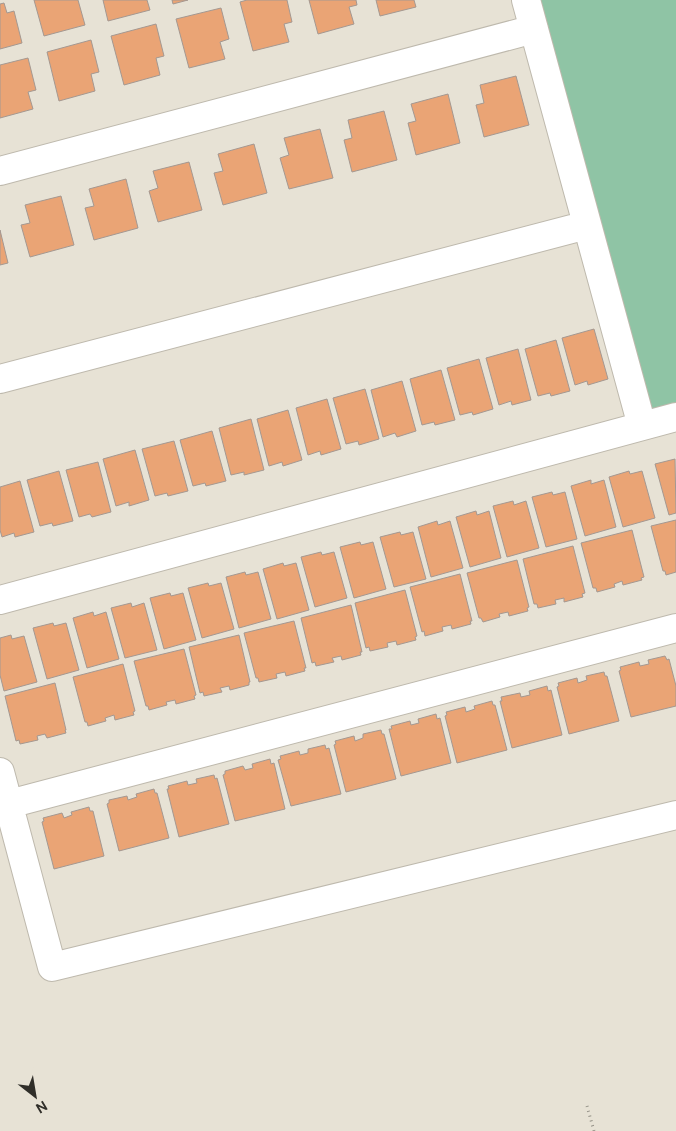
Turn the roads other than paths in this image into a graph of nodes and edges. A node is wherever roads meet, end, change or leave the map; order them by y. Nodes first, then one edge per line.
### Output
1 (526, 0) edge
2 (534, 29) junction
3 (0, 171) edge
4 (587, 225) junction
5 (0, 379) edge
6 (676, 417) edge
7 (642, 426) junction
8 (0, 600) edge
9 (676, 628) edge
10 (0, 772) edge
11 (8, 804) junction
12 (676, 815) edge

1 - 2 street
2 - 3 street
2 - 4 street
4 - 5 street
4 - 7 street
6 - 7 street
7 - 8 street
9 - 11 street
10 - 11 street
11 - 12 street

